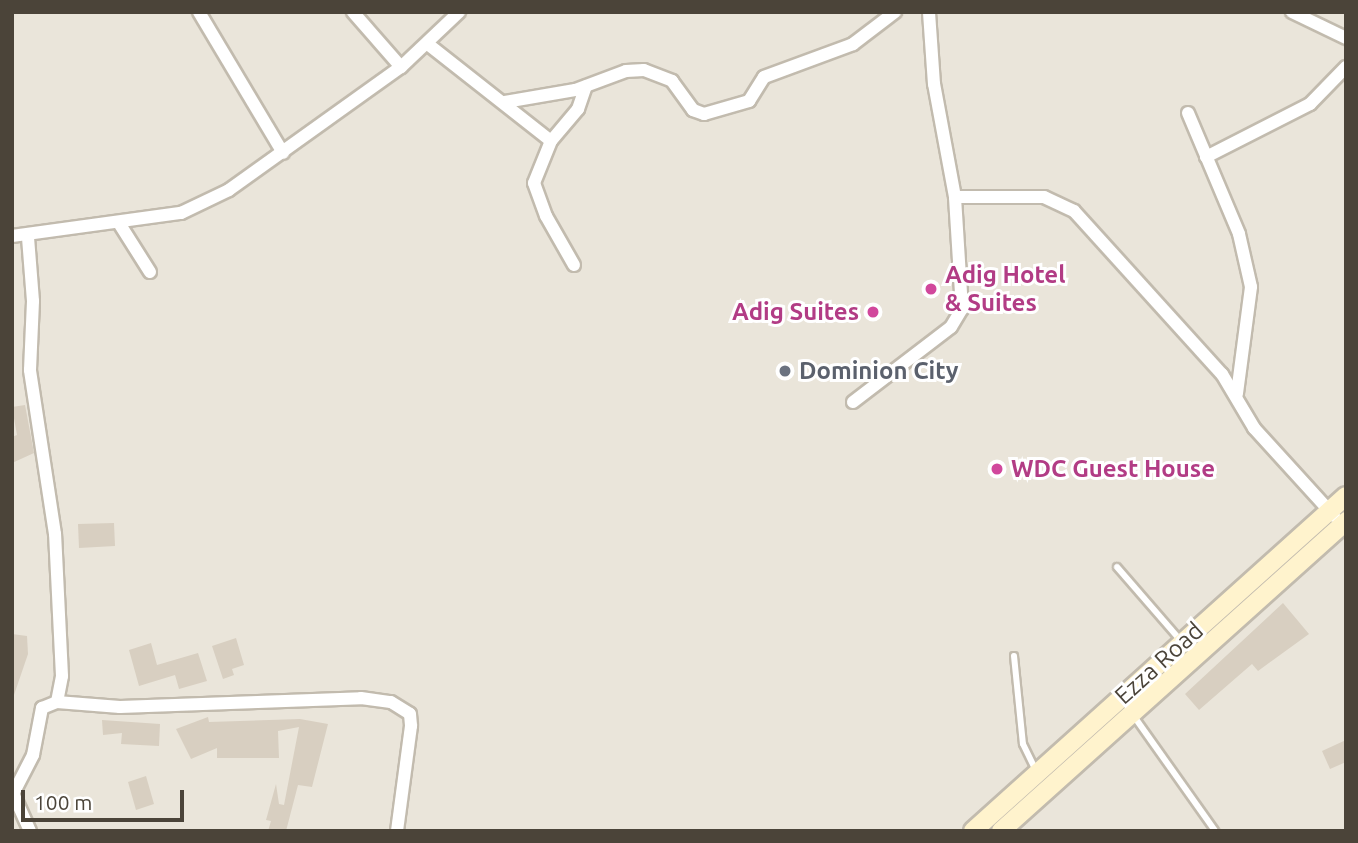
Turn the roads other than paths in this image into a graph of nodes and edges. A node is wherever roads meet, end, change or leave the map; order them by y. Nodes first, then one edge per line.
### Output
1 (199, 12) edge
2 (353, 12) edge
3 (459, 12) edge
4 (895, 12) edge
5 (929, 12) edge
6 (1292, 12) edge
7 (1344, 32) edge
8 (429, 45) junction
9 (401, 67) junction
10 (1346, 67) edge
11 (586, 86) junction
12 (505, 102) junction
13 (1188, 113) dead end
14 (551, 141) junction
15 (283, 153) junction
16 (1206, 157) junction
17 (956, 197) junction
18 (119, 223) junction
19 (13, 235) edge
20 (28, 237) junction
21 (574, 265) dead end
22 (150, 272) dead end
23 (1237, 394) junction
24 (853, 402) dead end
25 (1346, 496) edge
26 (1339, 519) edge
27 (1117, 567) dead end
28 (1182, 643) junction
29 (1014, 656) dead end
30 (57, 702) junction
31 (1132, 713) junction
32 (1037, 773) junction
33 (13, 791) edge
34 (30, 831) edge
35 (397, 831) edge
36 (972, 831) edge
37 (1001, 831) edge
38 (1215, 831) edge

1 - 15 street
2 - 9 street
3 - 8 street
4 - 11 street
5 - 17 street
6 - 7 street
8 - 9 street
8 - 12 street
9 - 15 street
10 - 16 street
11 - 12 street
11 - 14 street
12 - 14 street
13 - 16 street
14 - 21 street
15 - 18 street
16 - 23 street
17 - 23 street
17 - 24 street
18 - 20 street
18 - 22 street
19 - 20 street
20 - 30 street
23 - 26 street
25 - 26 main road, Ezza Road
26 - 28 main road, Ezza Road
26 - 31 main road, Ezza Road
27 - 28 lane
28 - 32 main road, Ezza Road
29 - 32 lane
30 - 33 street
30 - 35 street
31 - 37 main road, Ezza Road
31 - 38 lane
32 - 36 main road, Ezza Road
33 - 34 street

